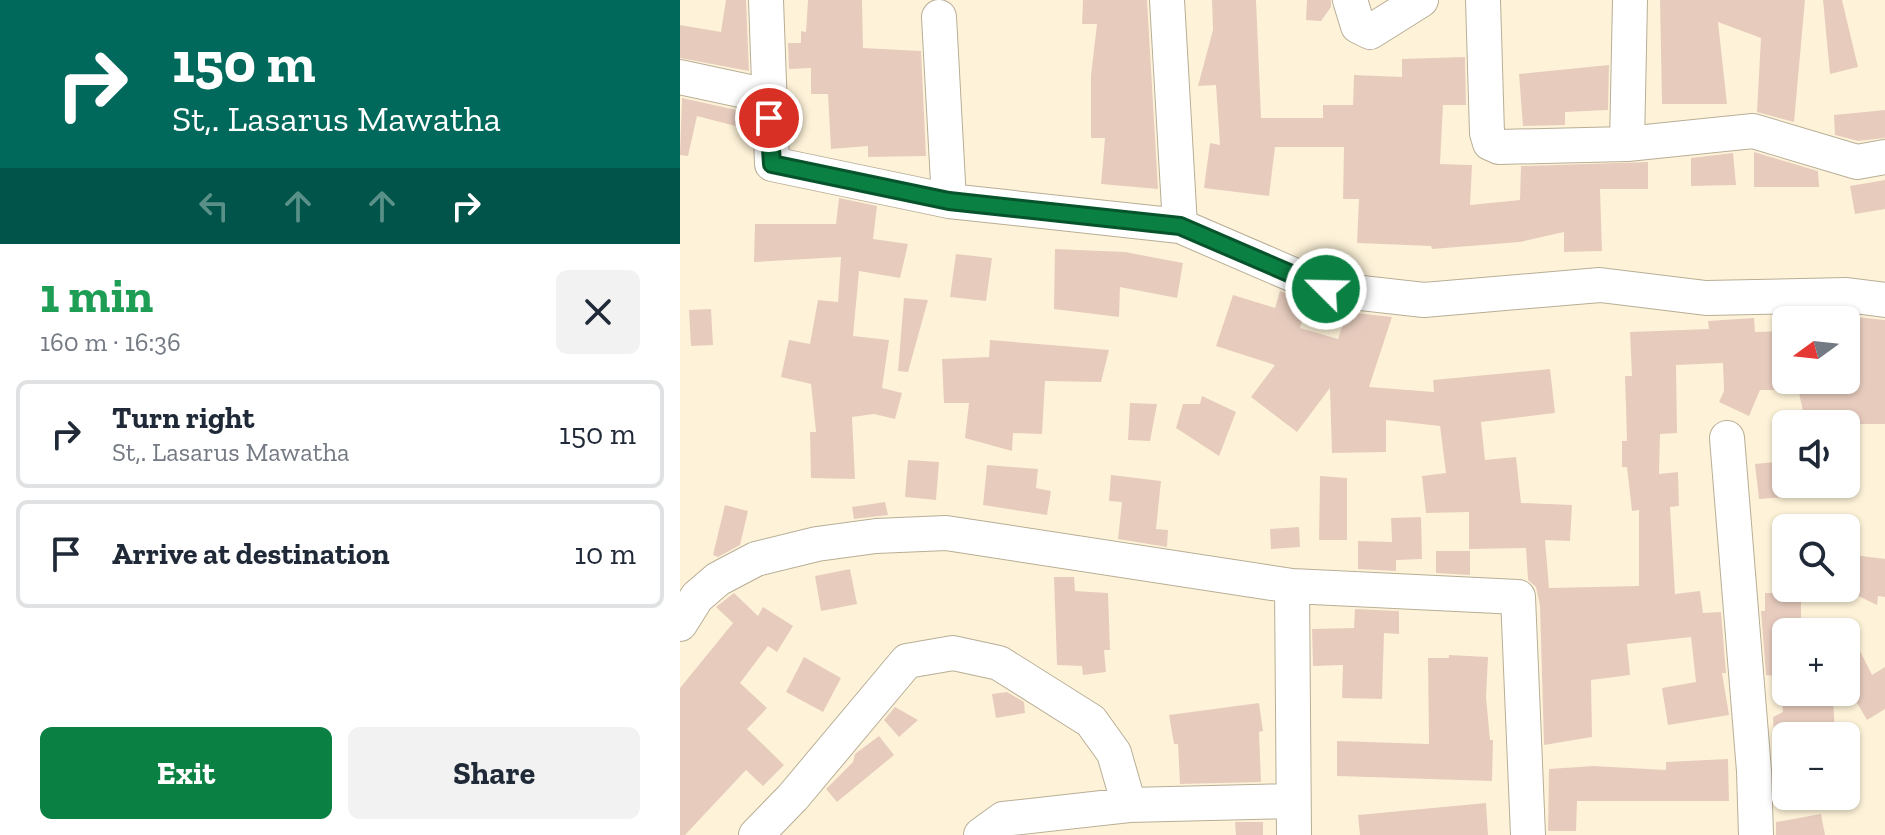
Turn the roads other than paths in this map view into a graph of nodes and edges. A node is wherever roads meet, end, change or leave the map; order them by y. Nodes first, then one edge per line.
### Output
1 (766, 0) edge
2 (1167, 0) edge
3 (1350, 0) edge
4 (1421, 0) edge
5 (1483, 0) edge
6 (1630, 0) edge
7 (939, 17) dead end
8 (680, 77) edge
9 (768, 96) junction
10 (1627, 144) junction
11 (1885, 157) edge
12 (949, 201) junction
13 (1180, 226) junction
14 (1885, 300) edge
15 (1727, 438) dead end
16 (1292, 586) junction
17 (680, 624) edge
18 (1291, 801) junction
19 (1129, 805) junction
20 (997, 830) edge
21 (756, 835) edge
22 (1294, 835) edge
23 (1528, 835) edge
24 (1756, 835) edge

1 - 9 street
2 - 13 street
3 - 4 street
5 - 10 street
6 - 10 street
7 - 12 street
8 - 9 street
9 - 12 street
10 - 11 street
12 - 13 street
13 - 14 street
15 - 24 street
16 - 17 street
16 - 18 street
16 - 23 street
18 - 19 street
18 - 22 street
19 - 20 street
19 - 21 street

